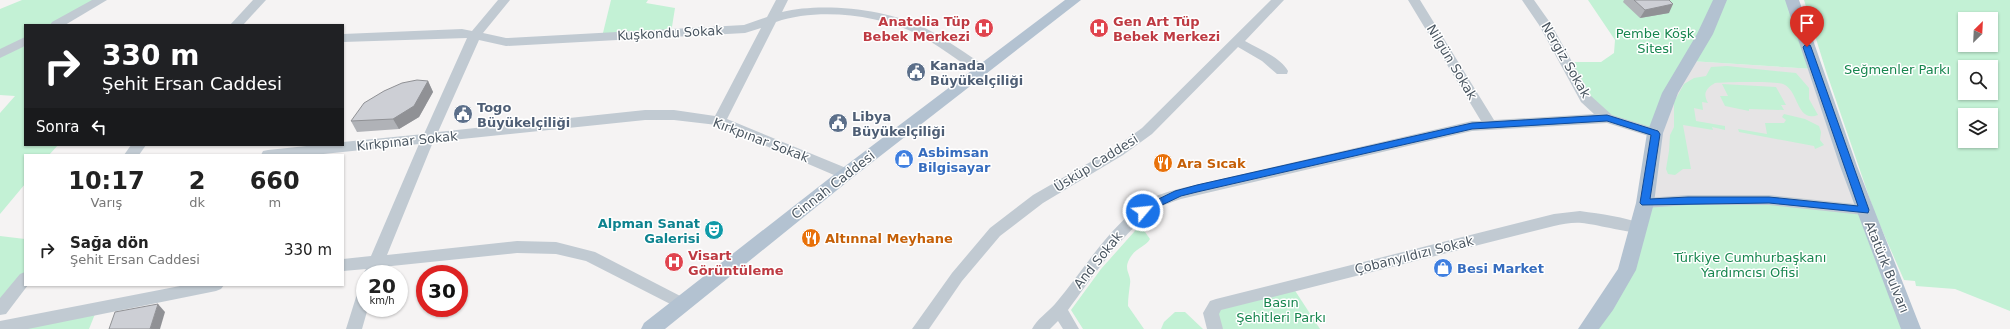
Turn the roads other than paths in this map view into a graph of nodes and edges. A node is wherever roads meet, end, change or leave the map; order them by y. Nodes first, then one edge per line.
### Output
1 (101, 0) edge
2 (260, 0) edge
3 (504, 0) edge
4 (782, 0) edge
5 (1074, 0) edge
6 (1278, 0) edge
7 (1414, 0) edge
8 (1528, 0) edge
9 (1720, 0) edge
10 (1792, 0) edge
11 (774, 18) junction
12 (58, 24) edge
13 (237, 24) edge
14 (476, 35) junction
15 (344, 38) edge
16 (24, 42) edge
17 (1236, 42) junction
18 (0, 54) edge
19 (982, 70) junction
20 (1282, 71) dead end
21 (1607, 118) junction
22 (718, 121) junction
23 (1490, 124) junction
24 (1655, 134) junction
25 (428, 139) junction
26 (138, 146) edge
27 (132, 154) edge
28 (278, 154) edge
29 (846, 174) junction
30 (1645, 203) junction
31 (1864, 210) junction
32 (1639, 228) junction
33 (344, 265) edge
34 (374, 265) edge
35 (394, 265) edge
36 (356, 266) edge
37 (24, 279) edge
38 (211, 286) edge
39 (682, 304) junction
40 (0, 309) edge
41 (1060, 309) junction
42 (358, 317) edge
43 (0, 328) edge
44 (354, 329) edge
45 (651, 329) edge
46 (920, 329) edge
47 (1040, 329) edge
48 (1071, 329) edge
49 (1215, 329) edge
50 (1588, 329) edge
51 (1911, 329) edge

1 - 12 street
2 - 13 street
3 - 14 street
4 - 11 street
5 - 19 main road, Cinnah Caddesi
6 - 17 street, Üsküp Caddesi
7 - 23 street, Nilgün Sokak
8 - 21 street, Nergiz Sokak
9 - 24 main road
10 - 31 main road, Atatürk Bulvarı
11 - 14 street, Kuşkondu Sokak
11 - 19 street, Kuşkondu Sokak
11 - 22 street
14 - 15 street, Kuşkondu Sokak
14 - 25 street
16 - 18 street
17 - 20 street
17 - 46 street, Üsküp Caddesi
19 - 29 main road, Cinnah Caddesi
21 - 23 street, And Sokak
21 - 24 street, And Sokak
22 - 25 street, Kırkpınar Sokak
22 - 29 street, Kırkpınar Sokak
23 - 41 street, And Sokak
24 - 30 main road
25 - 28 street, Kırkpınar Sokak
25 - 34 street
26 - 27 street
29 - 39 main road, Cinnah Caddesi
30 - 31 street
30 - 32 main road
31 - 51 main road, Atatürk Bulvarı
32 - 49 street, Çobanyıldızı Sokak
32 - 50 main road
33 - 36 street
35 - 39 street
37 - 40 street
38 - 43 street
39 - 45 main road, Cinnah Caddesi
41 - 47 street, And Sokak
41 - 48 street
42 - 44 street

